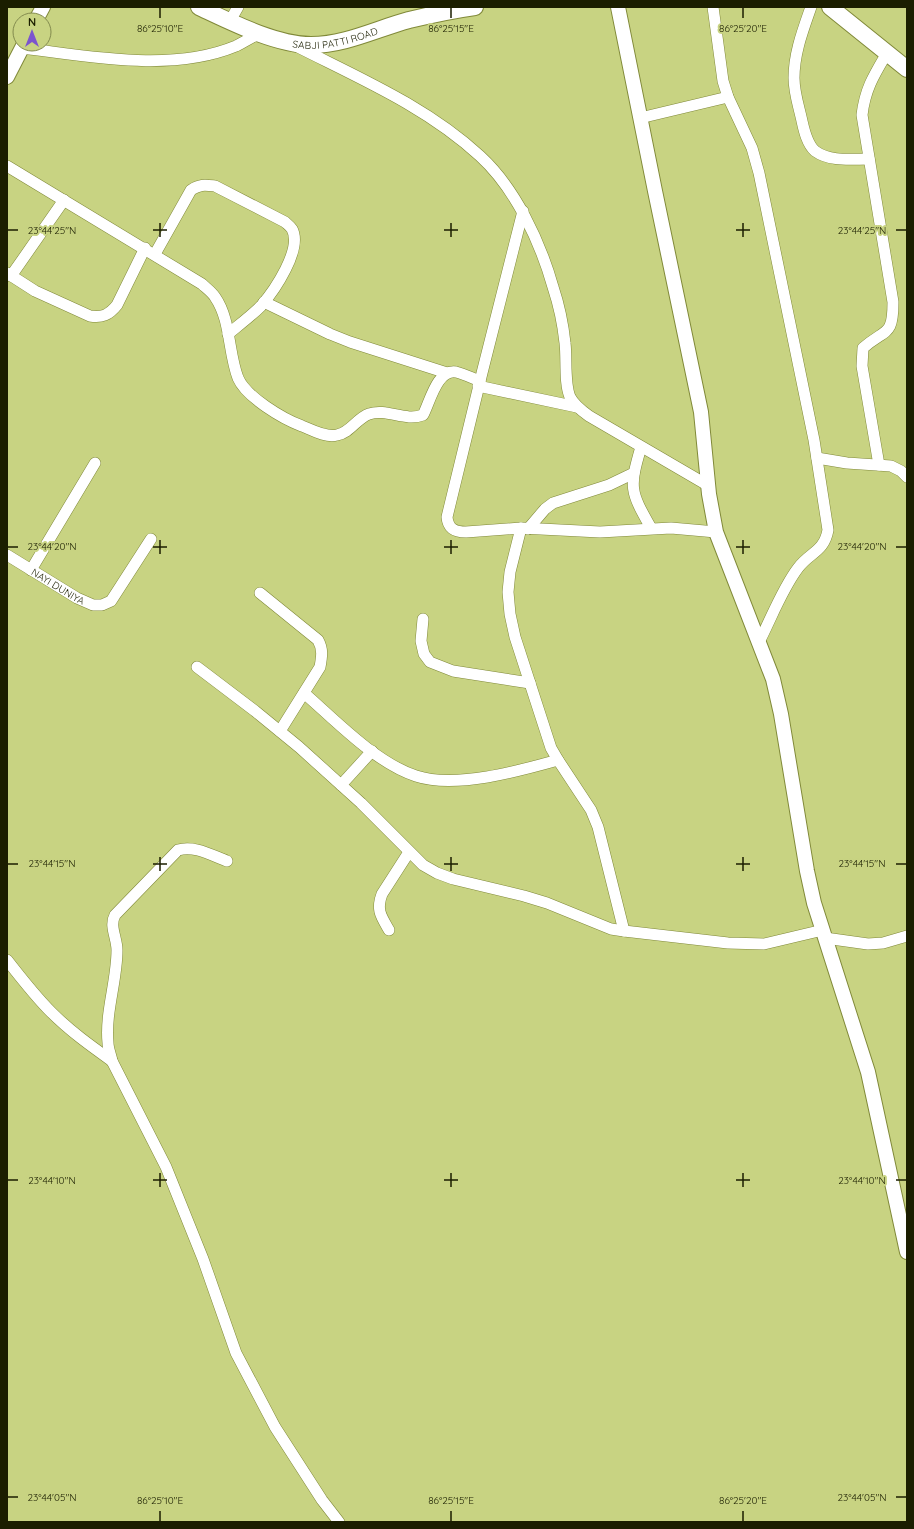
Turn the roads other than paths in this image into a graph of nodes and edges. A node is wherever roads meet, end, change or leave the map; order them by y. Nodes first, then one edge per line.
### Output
1 (199, 7) edge
2 (238, 7) edge
3 (475, 7) edge
4 (618, 7) edge
5 (713, 7) edge
6 (811, 7) edge
7 (830, 7) edge
8 (230, 21) junction
9 (260, 33) junction
10 (288, 42) junction
11 (52, 50) edge
12 (20, 52) edge
13 (886, 53) junction
14 (907, 69) edge
15 (7, 77) edge
16 (728, 97) junction
17 (640, 118) junction
18 (869, 159) junction
19 (7, 166) edge
20 (64, 200) junction
21 (523, 212) junction
22 (145, 248) junction
23 (155, 254) junction
24 (9, 275) edge
25 (264, 302) junction
26 (228, 334) junction
27 (447, 373) junction
28 (479, 384) junction
29 (577, 407) junction
30 (641, 447) junction
31 (817, 458) junction
32 (95, 463) dead end
33 (879, 465) junction
34 (634, 473) junction
35 (907, 476) edge
36 (708, 486) junction
37 (524, 528) junction
38 (651, 528) junction
39 (716, 532) junction
40 (151, 539) dead end
41 (7, 555) edge
42 (31, 570) junction
43 (260, 593) dead end
44 (423, 619) dead end
45 (759, 642) junction
46 (197, 667) dead end
47 (530, 683) junction
48 (304, 693) junction
49 (280, 731) junction
50 (372, 751) junction
51 (558, 760) junction
52 (341, 785) junction
53 (409, 852) junction
54 (226, 861) dead end
55 (389, 930) dead end
56 (624, 931) junction
57 (824, 934) junction
58 (907, 936) edge
59 (7, 960) edge
60 (112, 1061) junction
61 (907, 1252) edge
62 (339, 1522) edge

1 - 8 main road, SABJI PATTI ROAD
2 - 8 street
3 - 10 main road, SABJI PATTI ROAD
4 - 17 street
5 - 16 street
6 - 18 street
7 - 13 main road
8 - 9 main road, SABJI PATTI ROAD
9 - 10 main road, SABJI PATTI ROAD
9 - 11 street
10 - 21 street
12 - 15 street
13 - 14 main road
13 - 18 street
16 - 17 street
16 - 31 street
17 - 36 street
18 - 33 street
19 - 20 street
20 - 22 street
20 - 24 street
21 - 28 street
21 - 29 street
22 - 23 street
22 - 24 street
23 - 25 street
23 - 26 street
25 - 26 street
25 - 27 street
26 - 27 street
27 - 28 street
28 - 29 street
28 - 37 street
29 - 30 street
30 - 34 street
30 - 36 street
31 - 33 street
31 - 45 street
32 - 42 street
33 - 35 street
34 - 37 street
34 - 38 street
36 - 39 street
37 - 38 street
37 - 47 street
38 - 39 street
39 - 45 street
40 - 42 street, NAYI DUNIYA
41 - 42 street, NAYI DUNIYA
43 - 48 street
44 - 47 street
45 - 57 street
46 - 49 street
47 - 51 street
48 - 49 street
48 - 50 street
49 - 52 street
50 - 51 street
50 - 52 street
51 - 56 street
52 - 53 street
53 - 55 street
53 - 56 street
54 - 60 street
56 - 57 street
57 - 58 street
57 - 61 street
59 - 60 street
60 - 62 street

